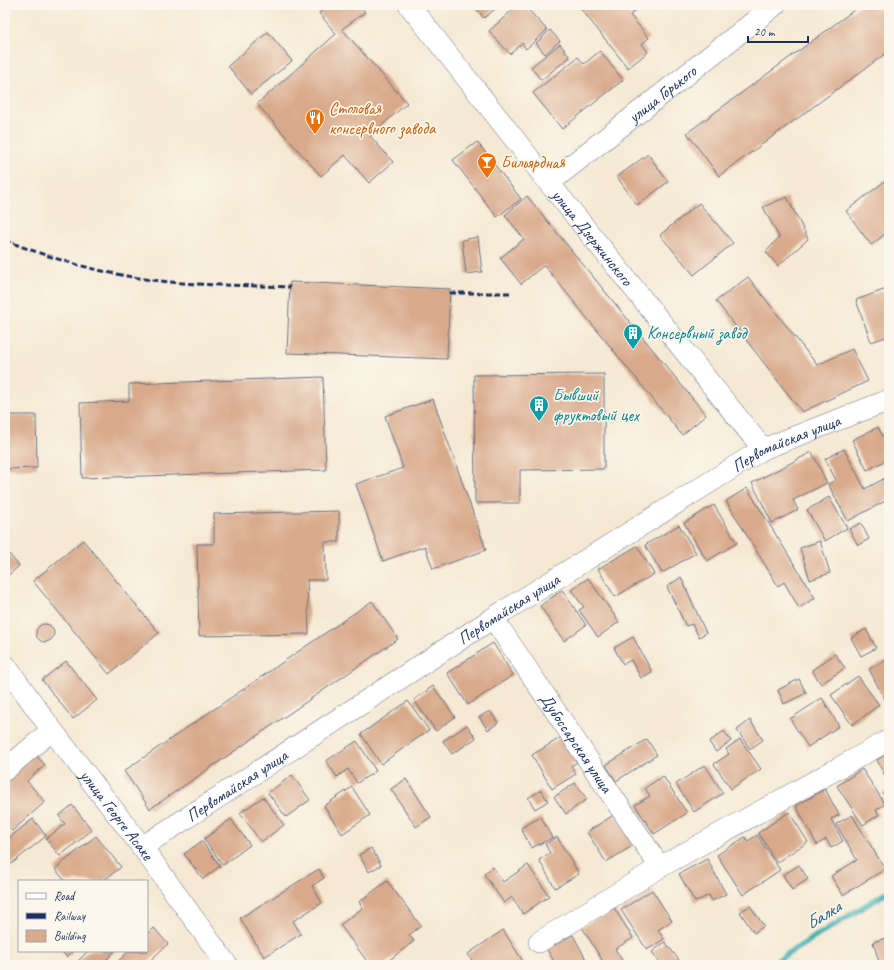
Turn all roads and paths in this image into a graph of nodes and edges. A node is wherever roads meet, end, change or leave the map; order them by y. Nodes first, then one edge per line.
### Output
1 (409, 5) edge
2 (774, 5) edge
3 (549, 183) junction
4 (889, 400) edge
5 (763, 449) junction
6 (493, 618) junction
7 (5, 665) edge
8 (52, 730) junction
9 (889, 740) edge
10 (5, 770) edge
11 (142, 847) junction
12 (660, 867) junction
13 (539, 942) dead end
14 (227, 965) edge

1 - 3 street, улица Дзержинского
2 - 3 street, улица Горького
3 - 5 street, улица Дзержинского
4 - 5 street, Первомайская улица
5 - 6 street, Первомайская улица
6 - 11 street, Первомайская улица
6 - 12 street, Дубоссарская улица
7 - 8 street, улица Георге Асаке
8 - 10 street
8 - 11 street, улица Георге Асаке
9 - 12 street
11 - 14 street, улица Георге Асаке
12 - 13 street

